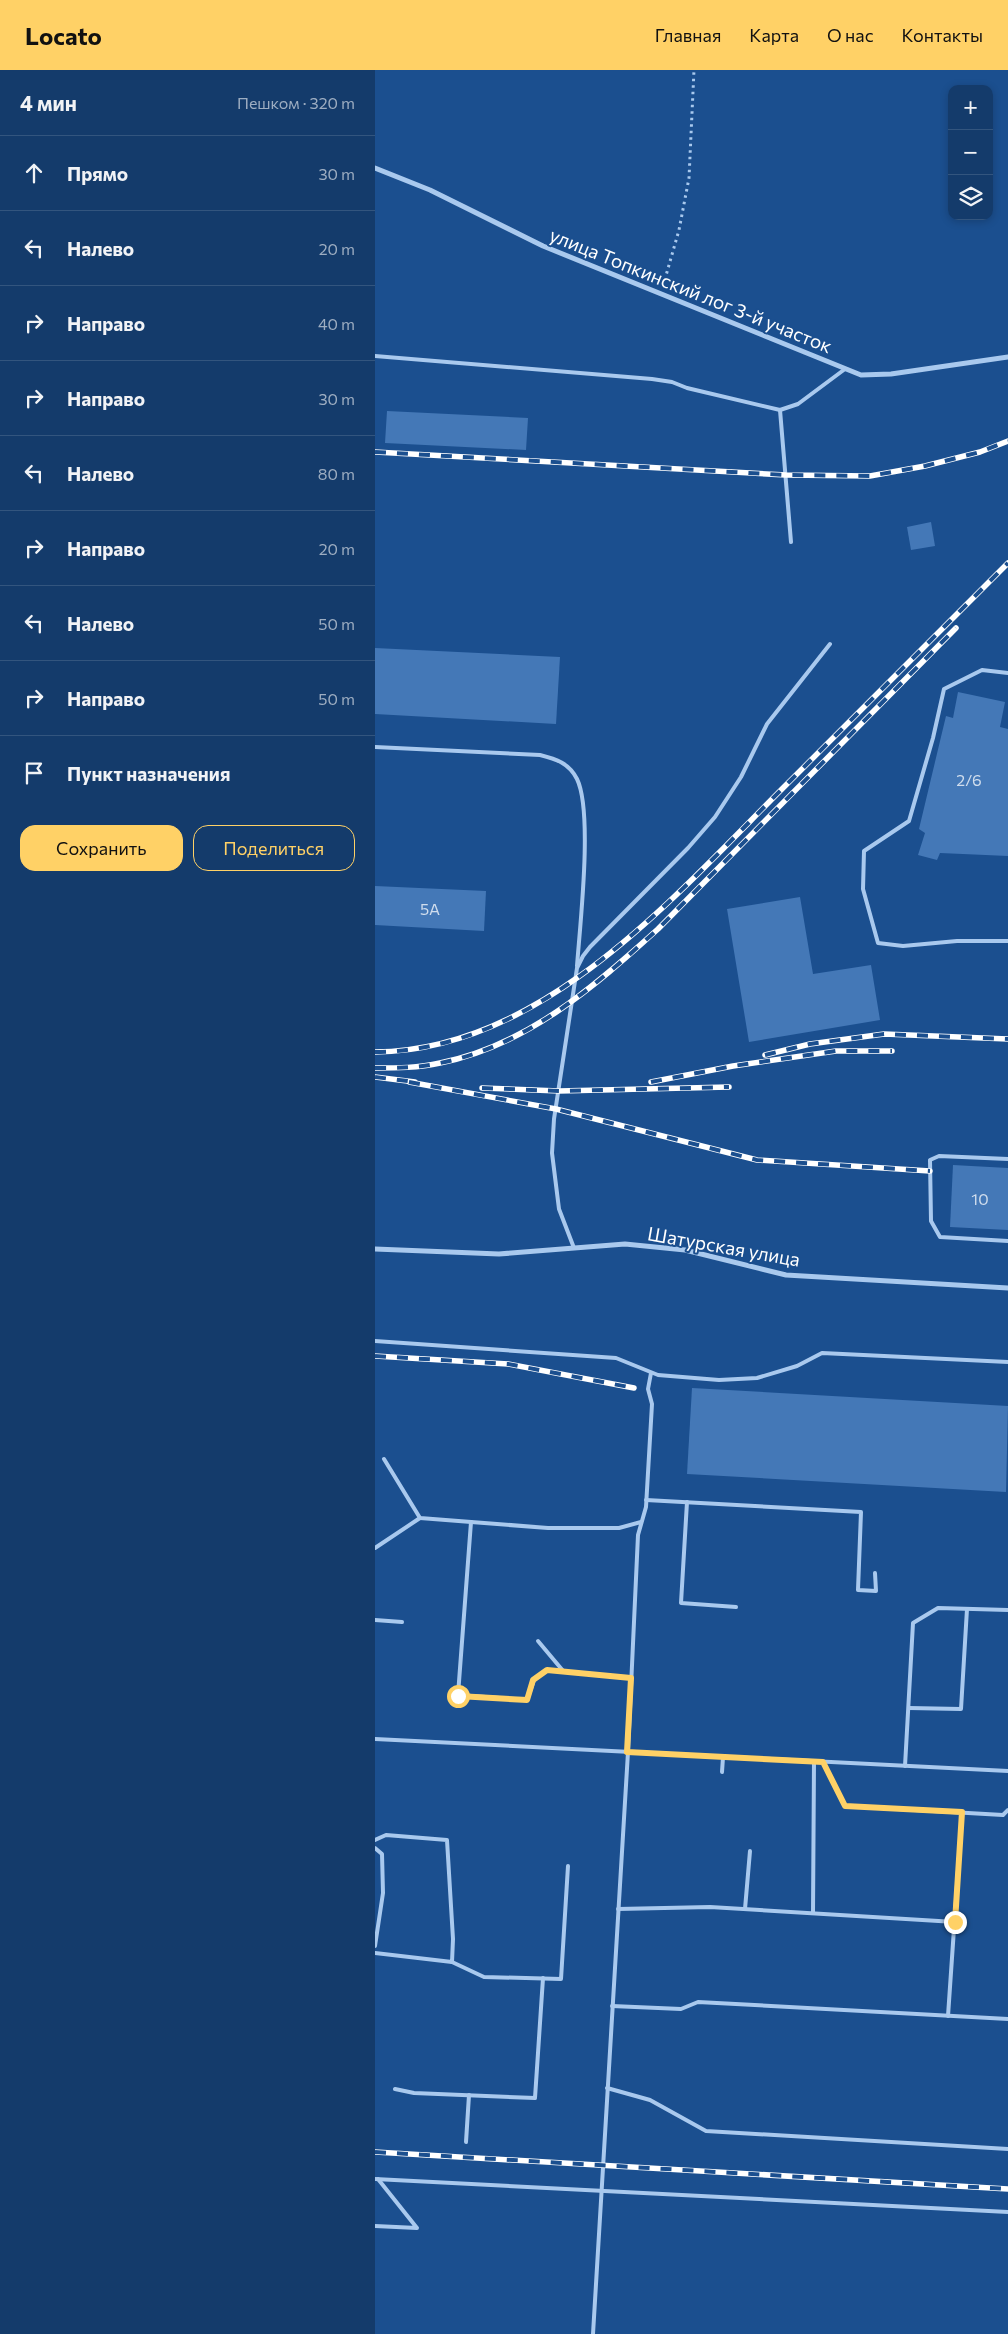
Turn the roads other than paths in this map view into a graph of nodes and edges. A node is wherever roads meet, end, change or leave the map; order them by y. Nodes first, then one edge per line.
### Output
1 (375, 168) edge
2 (375, 356) edge
3 (1008, 358) edge
4 (845, 370) junction
5 (780, 410) junction
6 (791, 542) dead end
7 (831, 644) dead end
8 (1008, 673) edge
9 (375, 748) edge
10 (1008, 941) edge
11 (577, 968) junction
12 (1008, 1159) edge
13 (1008, 1241) edge
14 (574, 1248) junction
15 (375, 1249) edge
16 (1008, 1288) edge
17 (375, 1341) edge
18 (1008, 1362) edge
19 (651, 1373) junction
20 (384, 1459) dead end
21 (646, 1500) junction
22 (687, 1502) junction
23 (420, 1518) junction
24 (471, 1522) junction
25 (641, 1522) junction
26 (375, 1548) edge
27 (875, 1573) dead end
28 (736, 1607) dead end
29 (967, 1609) junction
30 (1008, 1610) edge
31 (375, 1620) edge
32 (403, 1622) dead end
33 (538, 1641) dead end
34 (564, 1672) junction
35 (631, 1678) junction
36 (909, 1708) junction
37 (375, 1739) edge
38 (627, 1752) junction
39 (723, 1756) junction
40 (814, 1761) junction
41 (823, 1762) junction
42 (905, 1766) junction
43 (1008, 1771) edge
44 (722, 1772) dead end
45 (1008, 1810) edge
46 (962, 1812) junction
47 (375, 1840) edge
48 (375, 1848) edge
49 (750, 1851) dead end
50 (568, 1866) dead end
51 (618, 1909) junction
52 (745, 1909) junction
53 (813, 1913) junction
54 (955, 1922) junction
55 (375, 1946) edge
56 (375, 1953) edge
57 (452, 1962) junction
58 (543, 1978) junction
59 (612, 2006) junction
60 (948, 2016) junction
61 (1008, 2019) edge
62 (607, 2088) junction
63 (395, 2089) dead end
64 (469, 2095) junction
65 (466, 2142) dead end
66 (1008, 2149) edge
67 (376, 2179) edge
68 (601, 2190) junction
69 (1008, 2212) edge
70 (375, 2226) edge
71 (593, 2334) edge

1 - 4 street, улица Топкинский лог 3-й участок
2 - 5 lane
3 - 4 street, улица Топкинский лог 3-й участок
4 - 5 lane
5 - 6 lane
7 - 11 lane
8 - 10 lane
9 - 11 lane
11 - 14 lane
12 - 13 lane
14 - 15 street, Шатурская улица
14 - 16 street, Шатурская улица
17 - 19 lane
18 - 19 lane
19 - 21 lane
20 - 23 lane
21 - 22 lane
21 - 25 lane
22 - 27 lane
22 - 28 lane
23 - 24 lane
23 - 26 lane
24 - 25 lane
24 - 34 lane
25 - 35 lane
29 - 30 lane
29 - 36 lane
29 - 36 lane
31 - 32 lane
33 - 34 lane
34 - 35 lane
35 - 38 lane
36 - 42 lane
37 - 38 lane
38 - 39 lane
38 - 51 lane
39 - 40 lane
39 - 44 lane
40 - 41 lane
40 - 53 lane
41 - 42 lane
41 - 46 lane
42 - 43 lane
45 - 46 lane
46 - 54 lane
47 - 57 lane
48 - 55 lane
49 - 52 lane
50 - 58 lane
51 - 52 lane
51 - 59 lane
52 - 53 lane
53 - 54 lane
54 - 60 lane
56 - 57 lane
57 - 58 lane
58 - 64 lane
59 - 60 lane
59 - 62 lane
60 - 61 lane
62 - 66 lane
62 - 68 lane
63 - 64 lane
64 - 65 lane
67 - 68 lane
67 - 70 lane
68 - 69 lane
68 - 71 lane

